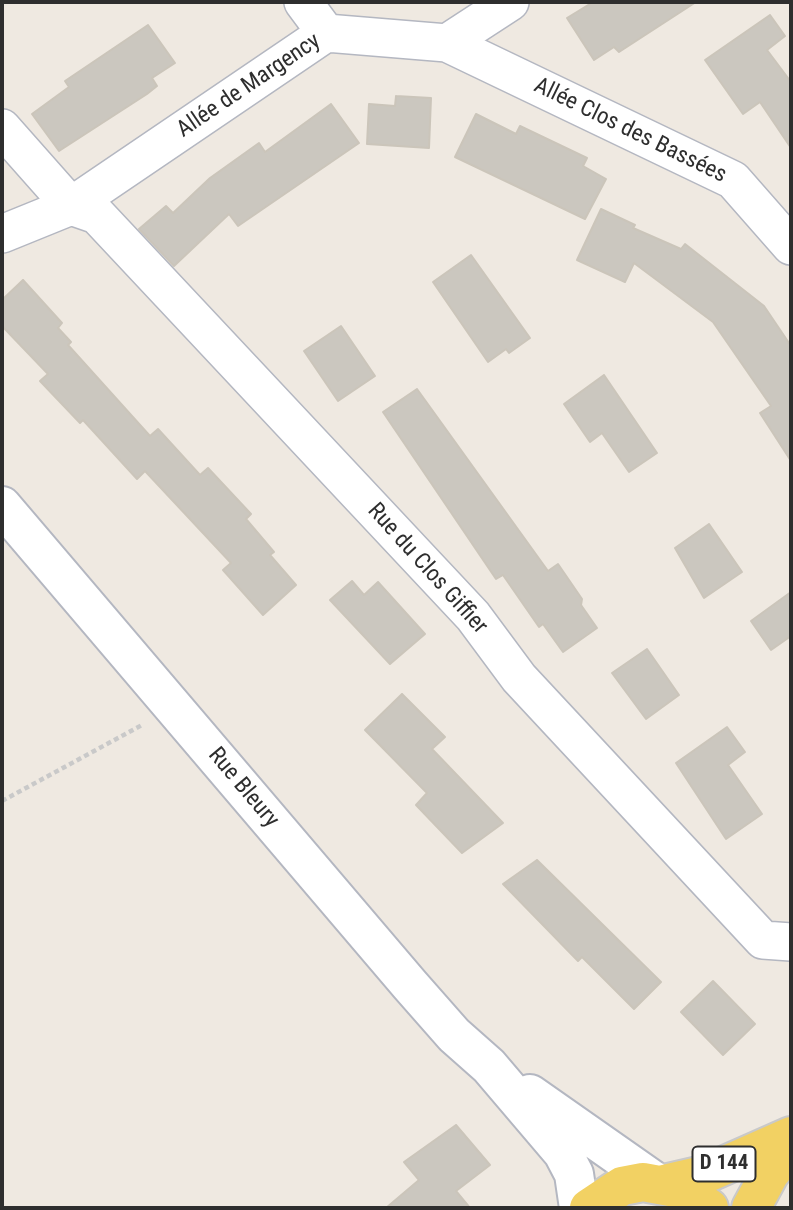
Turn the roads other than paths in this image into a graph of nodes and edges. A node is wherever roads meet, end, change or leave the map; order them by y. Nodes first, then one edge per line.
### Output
1 (303, 2) edge
2 (510, 2) edge
3 (326, 33) junction
4 (447, 43) junction
5 (2, 128) edge
6 (71, 206) junction
7 (2, 234) edge
8 (791, 246) edge
9 (2, 506) edge
10 (782, 942) edge
11 (489, 1066) junction
12 (791, 1136) edge
13 (791, 1148) edge
14 (660, 1183) junction
15 (579, 1208) edge
16 (589, 1208) edge
17 (709, 1208) edge
18 (751, 1208) edge

1 - 3 street
2 - 4 street
3 - 4 street, Allée de Margency
3 - 6 street, Allée de Margency
4 - 8 street, Allée Clos des Bassées
5 - 6 street
6 - 7 street, Allée de Margency
6 - 10 street, Rue du Clos Giffier
9 - 11 street, Rue Bleury
11 - 14 street, Rue Bleury
11 - 15 street, Rue Bleury
12 - 14 main road, D 144
13 - 18 main road, D 144
14 - 16 main road
14 - 17 main road

